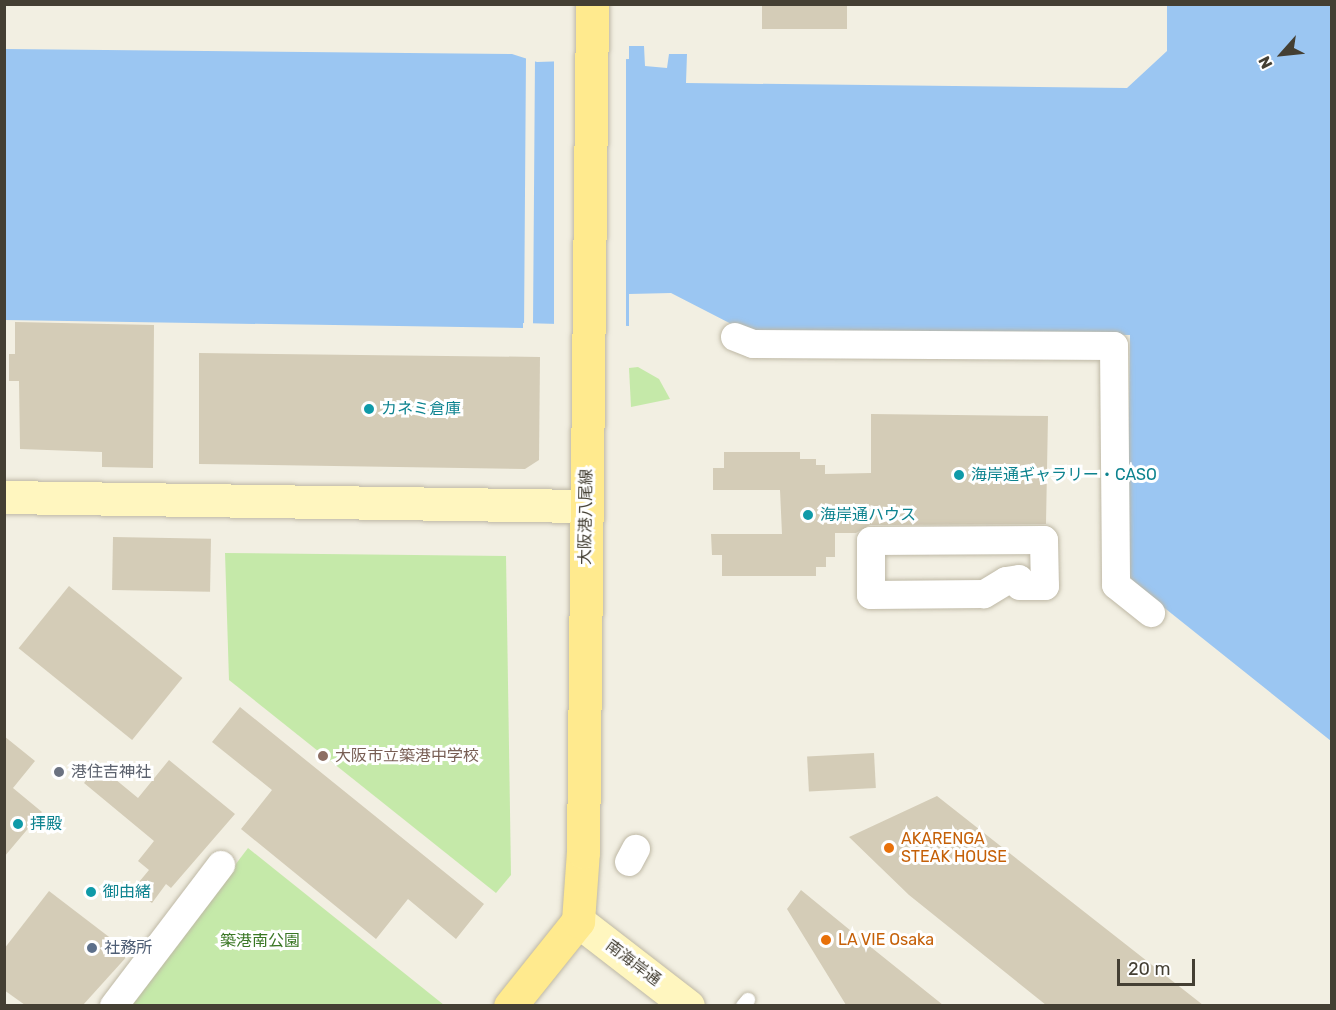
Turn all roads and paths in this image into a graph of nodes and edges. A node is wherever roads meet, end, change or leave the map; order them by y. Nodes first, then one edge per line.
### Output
1 (592, 4) edge
2 (735, 337) dead end
3 (4, 497) edge
4 (586, 506) junction
5 (871, 595) joint
6 (1151, 613) dead end
7 (221, 865) dead end
8 (578, 921) junction
9 (114, 1005) edge
10 (510, 1005) edge
11 (688, 1005) edge

1 - 4 main road, 大阪港八尾線
2 - 6 street
3 - 4 street
4 - 8 main road, 大阪港八尾線
5 - 5 street
7 - 9 street
8 - 10 main road
8 - 11 street, 南海岸通

